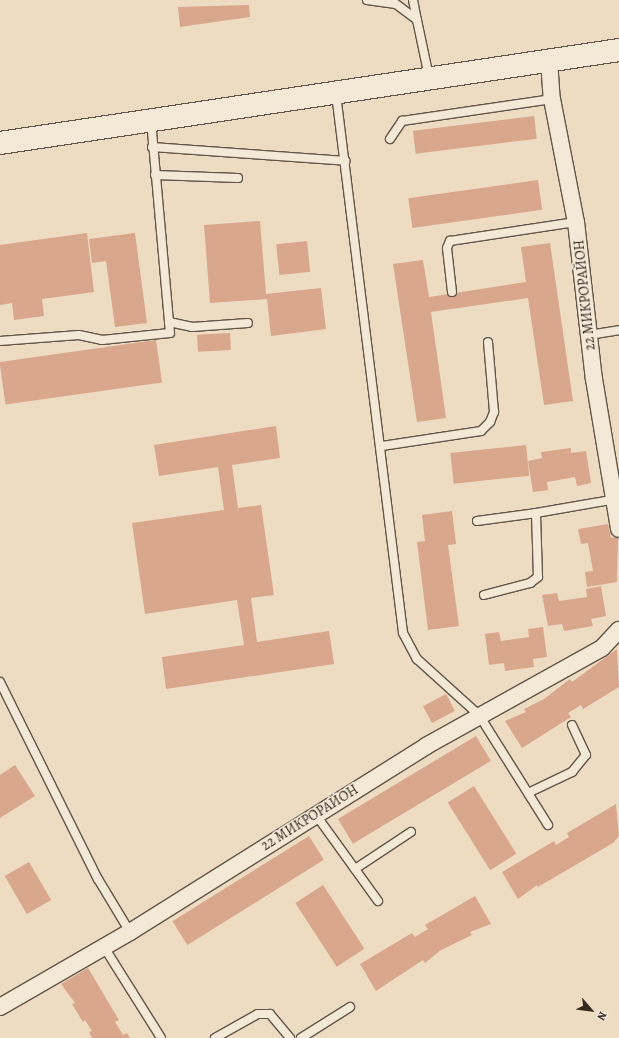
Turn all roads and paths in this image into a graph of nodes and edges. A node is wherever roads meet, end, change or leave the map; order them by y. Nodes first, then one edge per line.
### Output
1 (367, 0) edge
2 (413, 0) edge
3 (417, 20) junction
4 (619, 50) edge
5 (549, 60) junction
6 (429, 78) junction
7 (336, 91) junction
8 (552, 99) junction
9 (150, 122) junction
10 (390, 139) dead end
11 (0, 143) edge
12 (152, 147) junction
13 (345, 161) junction
14 (155, 176) junction
15 (238, 178) dead end
16 (576, 222) junction
17 (452, 292) dead end
18 (169, 322) junction
19 (248, 323) dead end
20 (619, 330) edge
21 (589, 336) junction
22 (0, 341) edge
23 (488, 342) dead end
24 (382, 446) junction
25 (616, 499) edge
26 (536, 513) junction
27 (477, 521) dead end
28 (619, 529) edge
29 (484, 595) dead end
30 (619, 630) edge
31 (0, 682) edge
32 (479, 715) junction
33 (572, 725) dead end
34 (528, 793) junction
35 (316, 814) junction
36 (548, 825) dead end
37 (411, 832) dead end
38 (355, 869) junction
39 (378, 901) dead end
40 (130, 932) junction
41 (104, 947) junction
42 (0, 1007) edge
43 (350, 1007) dead end
44 (161, 1038) edge
45 (215, 1038) edge
46 (290, 1038) edge
47 (301, 1038) edge

1 - 3 lane
2 - 3 lane
3 - 6 lane
4 - 5 main road
5 - 6 main road
5 - 8 street, 22 МИКРОРАЙОН
6 - 7 main road
7 - 9 main road
7 - 13 lane
8 - 10 lane
8 - 16 street, 22 МИКРОРАЙОН
9 - 11 main road
9 - 12 lane
12 - 13 lane
12 - 14 lane
13 - 24 lane
14 - 15 lane
14 - 18 lane
16 - 17 lane
16 - 21 street, 22 МИКРОРАЙОН
18 - 19 lane
18 - 22 lane
20 - 21 lane
21 - 25 street, 22 МИКРОРАЙОН
23 - 24 lane
24 - 32 lane
25 - 26 lane
25 - 28 street, 22 МИКРОРАЙОН
26 - 27 lane
26 - 29 lane
30 - 32 street, 22 МИКРОРАЙОН
31 - 40 lane
32 - 34 lane
32 - 35 street, 22 МИКРОРАЙОН
33 - 34 lane
34 - 36 lane
35 - 38 lane
35 - 40 street, 22 МИКРОРАЙОН
37 - 38 lane
38 - 39 lane
40 - 41 street, 22 МИКРОРАЙОН
41 - 42 street, 22 МИКРОРАЙОН
41 - 44 lane
43 - 47 lane
45 - 46 lane

